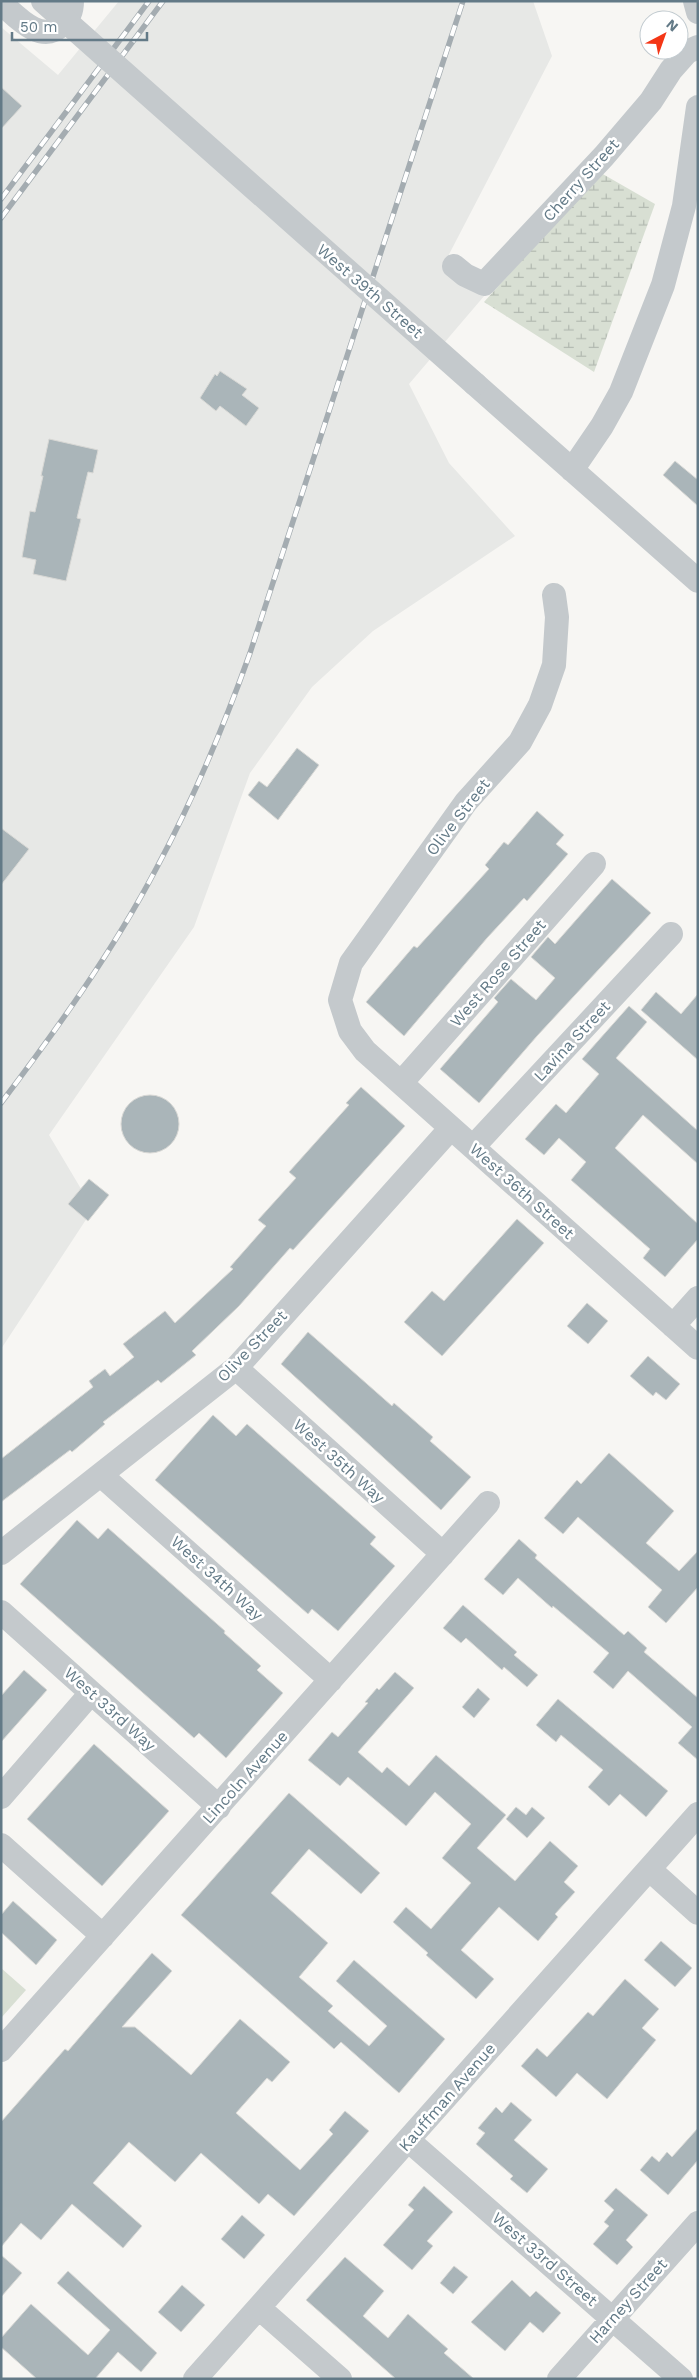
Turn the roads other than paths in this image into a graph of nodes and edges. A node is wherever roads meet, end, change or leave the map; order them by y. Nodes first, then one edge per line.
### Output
1 (43, 1) edge
2 (72, 1) edge
3 (695, 1) edge
4 (1, 3) edge
5 (698, 12) edge
6 (698, 48) edge
7 (698, 107) edge
8 (454, 266) dead end
9 (572, 470) junction
10 (698, 580) edge
11 (554, 595) dead end
12 (594, 864) dead end
13 (671, 934) dead end
14 (350, 1031) joint
15 (401, 1083) junction
16 (452, 1128) junction
17 (474, 1147) junction
18 (698, 1298) edge
19 (673, 1326) junction
20 (698, 1348) edge
21 (236, 1368) junction
22 (102, 1476) junction
23 (488, 1503) dead end
24 (1, 1553) edge
25 (443, 1554) junction
26 (1, 1612) edge
27 (331, 1680) junction
28 (91, 1693) junction
29 (1, 1797) edge
30 (219, 1807) junction
31 (698, 1814) edge
32 (1, 1845) edge
33 (649, 1869) junction
34 (698, 1913) edge
35 (103, 1936) junction
36 (1, 2050) edge
37 (408, 2140) junction
38 (698, 2223) edge
39 (259, 2308) junction
40 (613, 2318) junction
41 (196, 2379) edge
42 (340, 2379) edge
43 (559, 2379) edge
44 (681, 2379) edge

1 - 9 street, West 39th Street, bridge
2 - 4 street
3 - 5 street
6 - 8 street, Cherry Street
7 - 9 street
9 - 10 street, West 39th Street
11 - 14 street, Olive Street
12 - 15 street, West Rose Street
13 - 17 street, Lavina Street
14 - 15 street, West 36th Street
15 - 16 street, West 36th Street
16 - 17 street, West 36th Street
16 - 21 street, Olive Street
17 - 19 street, West 36th Street
18 - 19 street
19 - 20 street, West 36th Street
21 - 22 street, Olive Street
21 - 25 street, West 35th Way
22 - 24 street, Olive Street
22 - 27 street, West 34th Way
23 - 25 street, Lincoln Avenue
25 - 27 street, Lincoln Avenue
26 - 28 street, West 33rd Way
27 - 30 street, Lincoln Avenue
28 - 29 street
28 - 30 street, West 33rd Way
30 - 35 street, Lincoln Avenue
31 - 33 street, Kauffman Avenue
32 - 35 street
33 - 34 street
33 - 37 street, Kauffman Avenue
35 - 36 street, Lincoln Avenue
37 - 39 street, Kauffman Avenue
37 - 40 street, West 33rd Street
38 - 40 street, Harney Street
39 - 41 street, Kauffman Avenue
39 - 42 street
40 - 43 street, Harney Street
40 - 44 street, West 33rd Street

